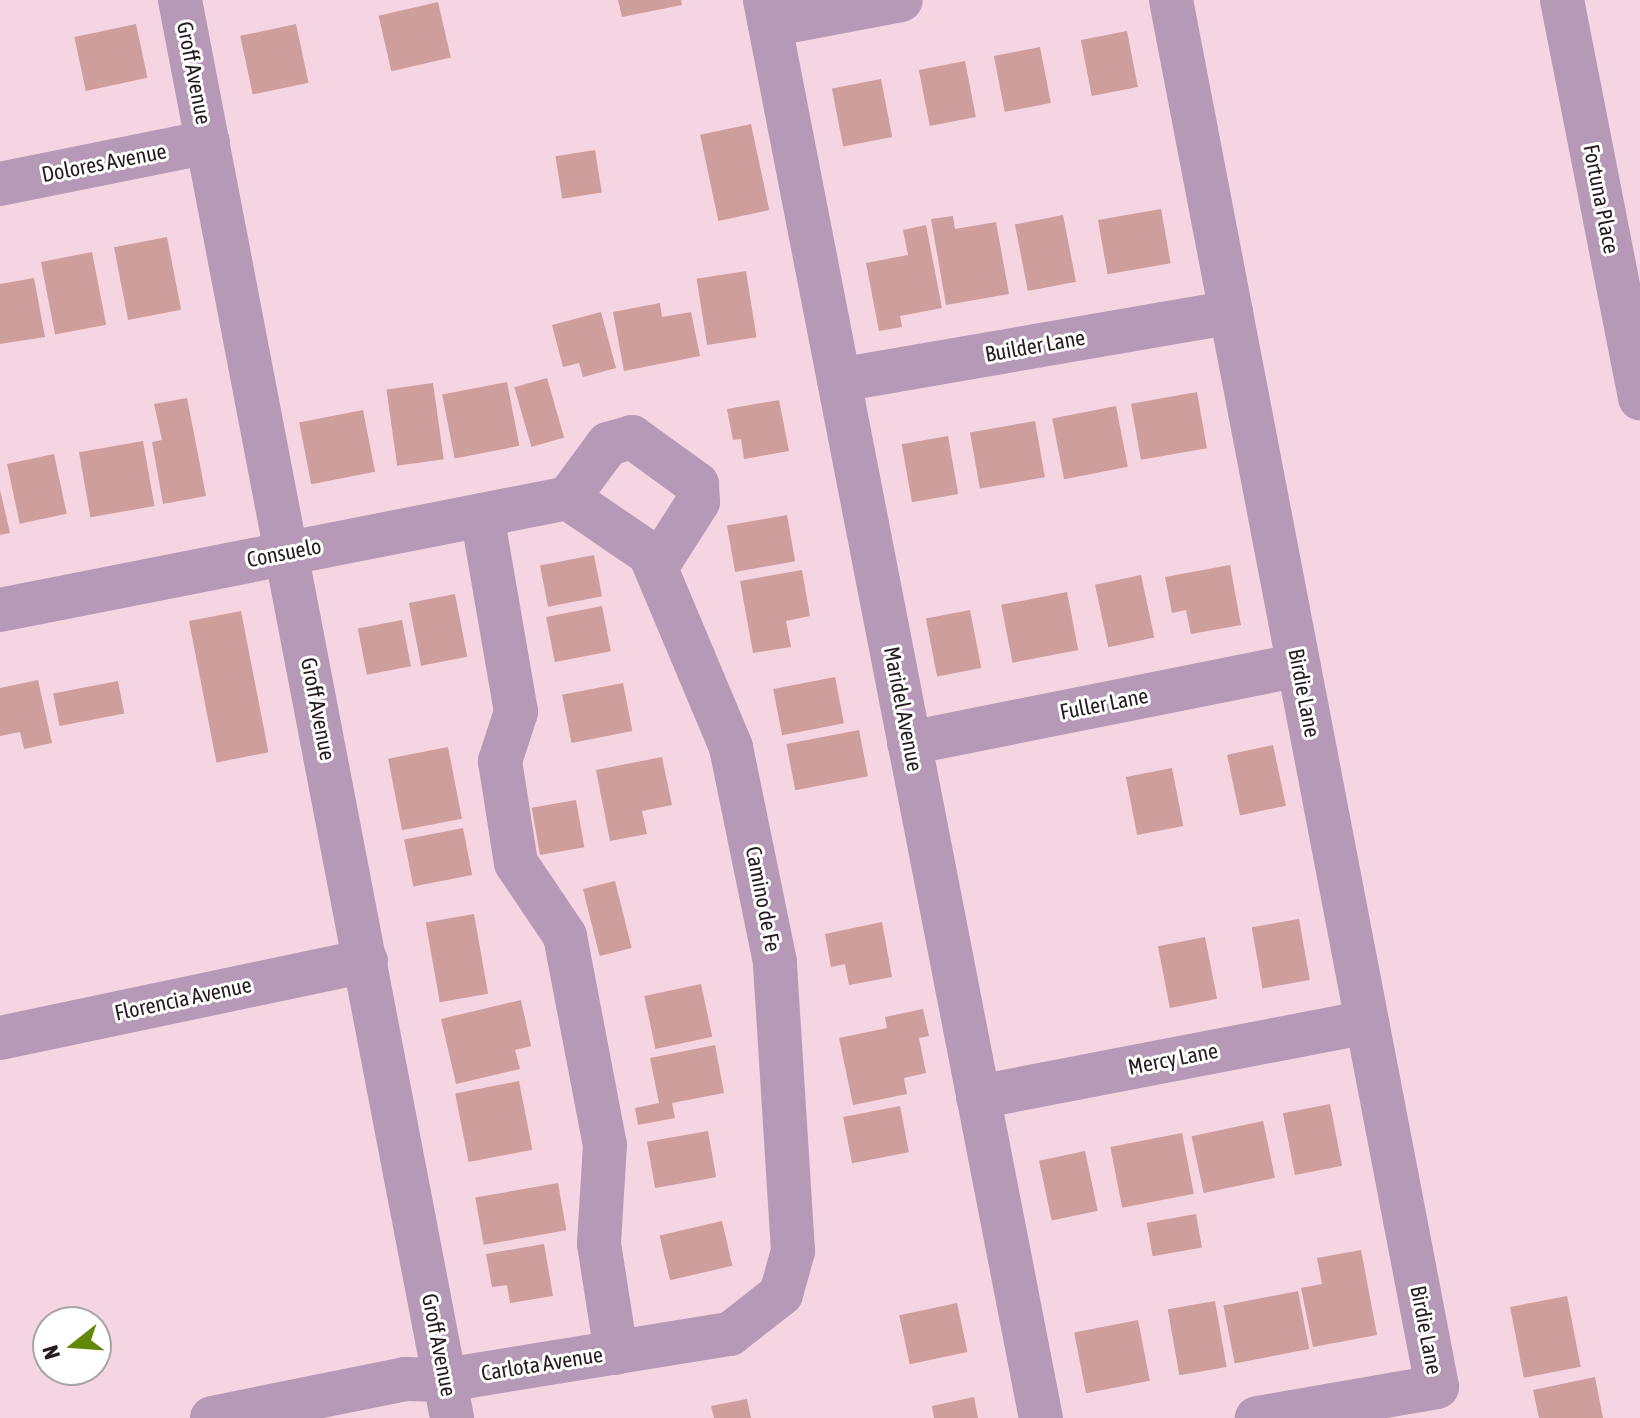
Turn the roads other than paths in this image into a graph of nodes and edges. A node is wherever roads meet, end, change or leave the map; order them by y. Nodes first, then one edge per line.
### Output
1 (180, 0) edge
2 (901, 0) edge
3 (1171, 0) edge
4 (1562, 0) edge
5 (767, 12) edge
6 (208, 142) junction
7 (0, 184) edge
8 (1231, 312) junction
9 (839, 380) junction
10 (1640, 398) edge
11 (568, 498) junction
12 (482, 515) junction
13 (287, 552) junction
14 (656, 568) junction
15 (0, 610) edge
16 (1298, 665) junction
17 (909, 743) junction
18 (366, 961) junction
19 (1367, 1022) junction
20 (0, 1038) edge
21 (978, 1097) junction
22 (730, 1334) joint
23 (616, 1353) junction
24 (449, 1399) edge
25 (212, 1418) edge
26 (1041, 1418) edge
27 (1257, 1418) edge

1 - 6 street, Groff Avenue
2 - 5 street
3 - 8 street, Birdie Lane
4 - 10 street, Fortuna Place
5 - 9 street, Maridel Avenue
6 - 7 street, Dolores Avenue
6 - 13 street, Groff Avenue
8 - 9 street, Builder Lane
8 - 16 street, Birdie Lane
9 - 17 street, Maridel Avenue
11 - 12 street, Consuelo
11 - 14 street, Camino de Fe
11 - 14 street
12 - 13 street, Consuelo
12 - 23 street
13 - 15 street, Consuelo
13 - 18 street, Groff Avenue
14 - 22 street, Camino de Fe
16 - 17 street, Fuller Lane
16 - 19 street, Birdie Lane
17 - 21 street, Maridel Avenue
18 - 20 street, Florencia Avenue
18 - 24 street, Groff Avenue
19 - 21 street, Mercy Lane
19 - 27 street, Birdie Lane
21 - 26 street, Maridel Avenue
22 - 23 street, Carlota Avenue
23 - 24 street, Carlota Avenue
24 - 25 street, Carlota Avenue

